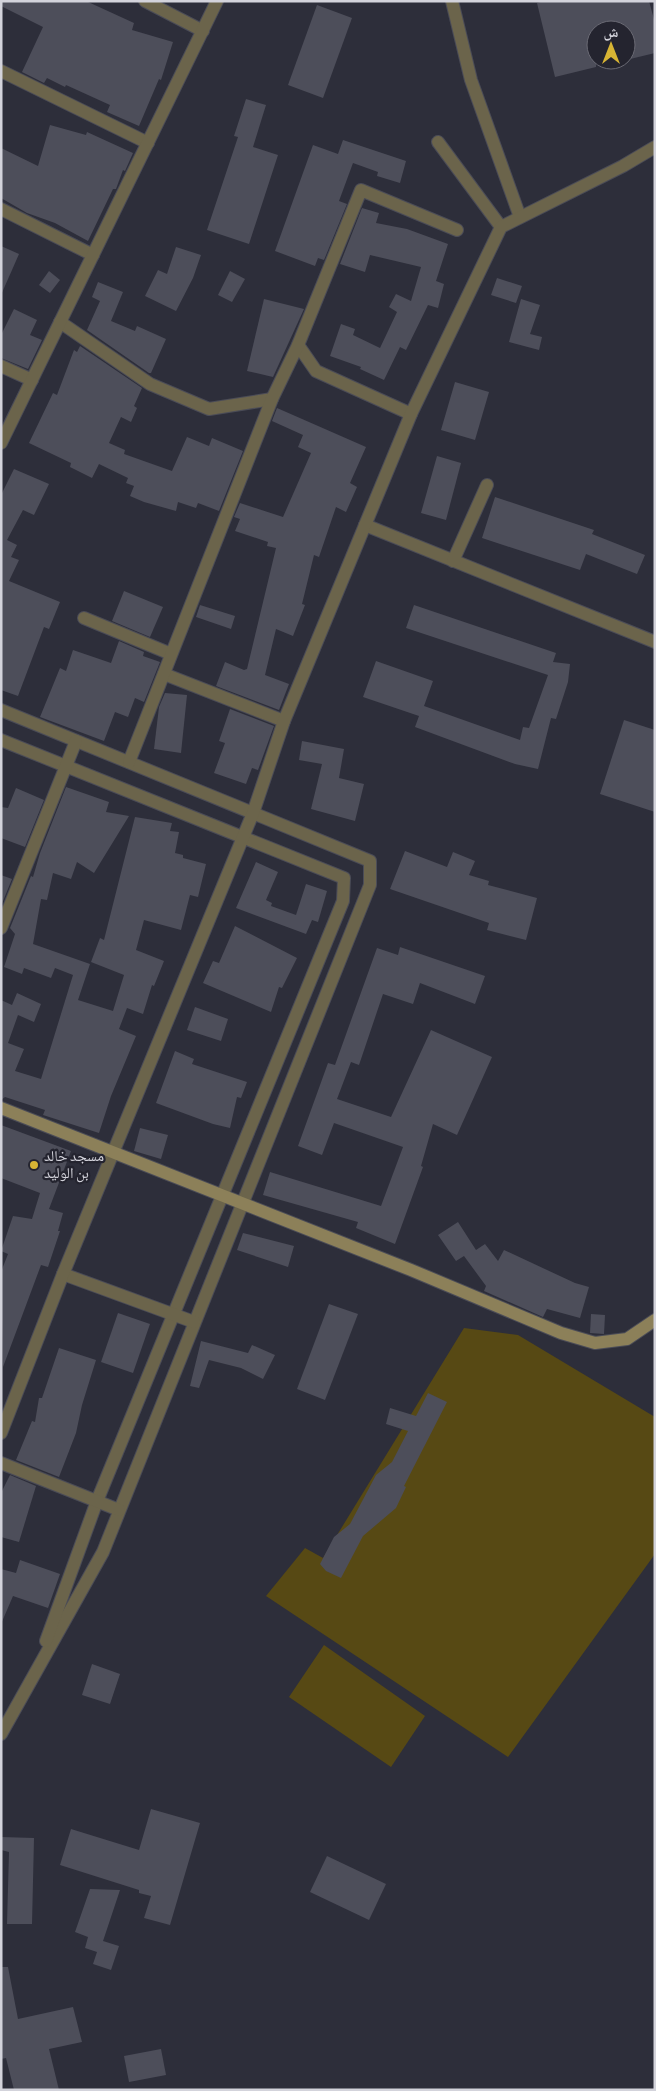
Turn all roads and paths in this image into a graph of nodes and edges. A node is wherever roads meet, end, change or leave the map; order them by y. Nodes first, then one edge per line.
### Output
1 (145, 1) edge
2 (217, 1) edge
3 (452, 1) edge
4 (202, 31) junction
5 (1, 71) edge
6 (438, 142) dead end
7 (148, 143) junction
8 (655, 147) edge
9 (1, 209) edge
10 (520, 217) junction
11 (500, 227) junction
12 (457, 230) dead end
13 (94, 255) junction
14 (60, 322) junction
15 (298, 345) junction
16 (1, 366) edge
17 (32, 380) junction
18 (272, 399) junction
19 (411, 414) junction
20 (1, 443) edge
21 (487, 485) dead end
22 (365, 525) junction
23 (453, 561) junction
24 (84, 618) dead end
25 (655, 642) edge
26 (171, 654) junction
27 (164, 674) junction
28 (1, 710) edge
29 (284, 721) junction
30 (1, 740) edge
31 (76, 740) junction
32 (129, 762) junction
33 (66, 766) junction
34 (253, 813) junction
35 (243, 837) junction
36 (1, 928) edge
37 (1, 1108) edge
38 (115, 1153) junction
39 (223, 1195) junction
40 (242, 1203) junction
41 (63, 1274) junction
42 (174, 1315) junction
43 (655, 1320) edge
44 (194, 1322) junction
45 (1, 1433) edge
46 (1, 1463) edge
47 (97, 1501) junction
48 (119, 1510) junction
49 (33, 1677) junction
50 (1, 1734) edge

1 - 4 street
2 - 4 street
3 - 10 street
4 - 7 street
5 - 7 street
6 - 11 street
7 - 13 street
8 - 10 street
9 - 13 street
10 - 11 street
11 - 19 street
12 - 15 street
13 - 14 street
14 - 17 street
14 - 18 street
15 - 18 street
15 - 19 street
16 - 17 street
17 - 20 street
18 - 26 street
19 - 22 street
21 - 23 street
22 - 23 street
22 - 29 street
23 - 25 street
24 - 26 street
26 - 27 street
27 - 29 street
27 - 32 street
28 - 31 street
29 - 34 street
30 - 33 street
31 - 32 street
31 - 33 street
32 - 34 street
33 - 35 street
33 - 36 street
34 - 35 street
34 - 40 street
35 - 38 street
35 - 39 street
37 - 38 main road
38 - 39 main road
38 - 41 street
39 - 40 main road
39 - 42 street
40 - 43 main road
40 - 44 street
41 - 42 street
41 - 45 street
42 - 44 street
42 - 47 street
44 - 48 street
46 - 47 street
47 - 48 street
47 - 49 street
48 - 49 street
49 - 50 street

